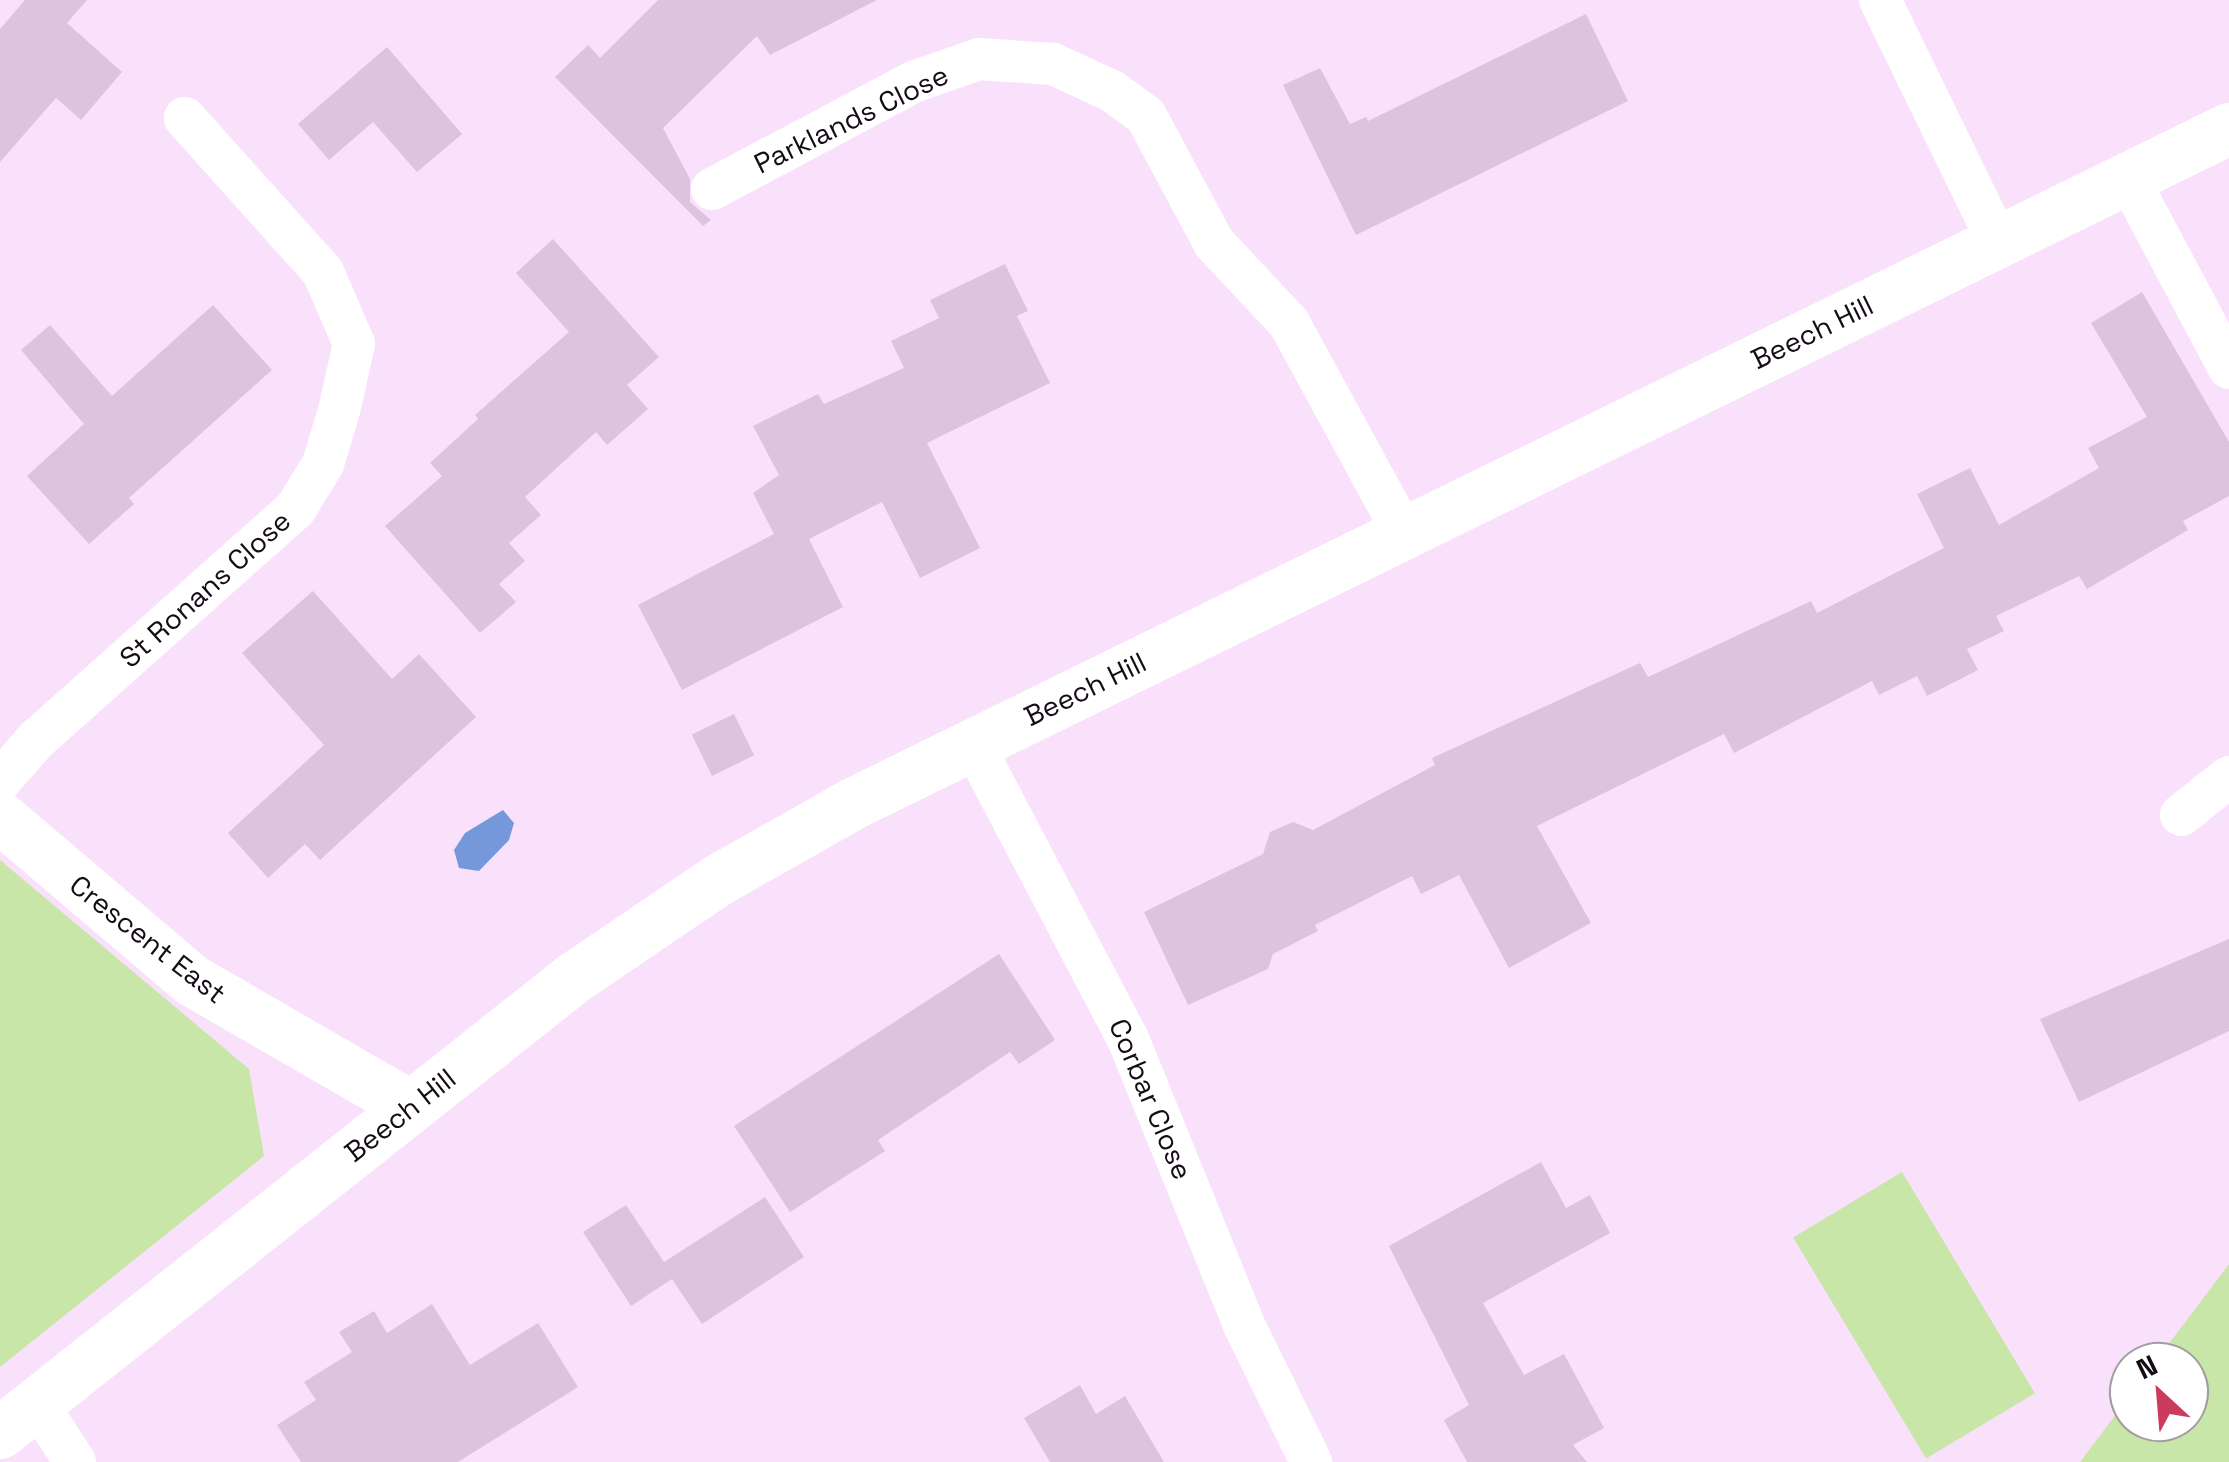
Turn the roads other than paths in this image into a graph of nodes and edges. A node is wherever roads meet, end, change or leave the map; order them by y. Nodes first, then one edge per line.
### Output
1 (1880, 0) edge
2 (185, 118) dead end
3 (2229, 128) edge
4 (2128, 178) junction
5 (712, 189) dead end
6 (1998, 242) junction
7 (2229, 368) edge
8 (1403, 532) junction
9 (974, 744) junction
10 (2229, 777) edge
11 (0, 781) edge
12 (2181, 814) dead end
13 (0, 817) edge
14 (410, 1106) junction
15 (19, 1419) edge
16 (75, 1462) edge
17 (1311, 1462) edge

1 - 6 street
2 - 11 street, St Ronans Close
3 - 4 street, Beech Hill
4 - 6 street, Beech Hill
4 - 7 street
5 - 8 street, Parklands Close
6 - 8 street, Beech Hill
8 - 9 street, Beech Hill
9 - 14 street, Beech Hill
9 - 17 street, Corbar Close
10 - 12 street
13 - 14 street, Crescent East
14 - 15 street, Beech Hill
15 - 16 street

